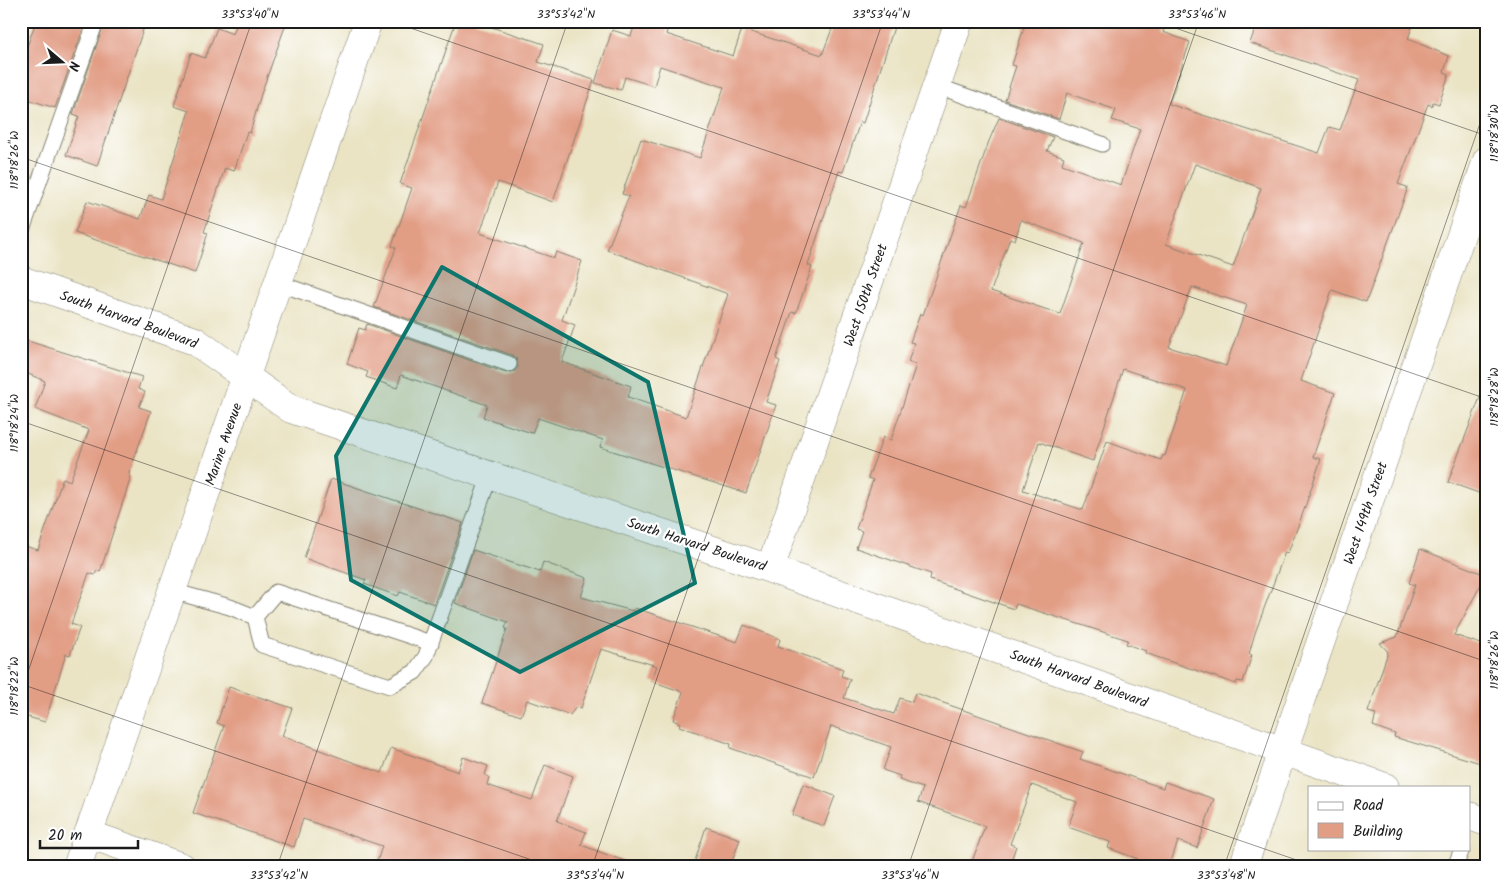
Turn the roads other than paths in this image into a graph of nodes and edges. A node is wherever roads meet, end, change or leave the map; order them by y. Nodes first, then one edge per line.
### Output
1 (96, 21) edge
2 (368, 21) edge
3 (959, 21) edge
4 (937, 86) junction
5 (1102, 144) dead end
6 (1487, 160) edge
7 (21, 233) edge
8 (21, 280) edge
9 (278, 283) junction
10 (509, 364) dead end
11 (246, 377) junction
12 (490, 476) junction
13 (770, 568) junction
14 (172, 591) junction
15 (255, 617) junction
16 (431, 643) junction
17 (1283, 751) junction
18 (1382, 786) edge
19 (88, 834) junction
20 (1462, 850) edge
21 (77, 867) edge
22 (182, 867) edge
23 (1243, 867) edge
24 (1455, 867) edge

1 - 7 lane
2 - 9 street, Marine Avenue
3 - 4 street, West 150th Street
4 - 5 lane
4 - 13 street, West 150th Street
6 - 17 street, West 149th Street
8 - 11 street, South Harvard Boulevard
9 - 10 lane
9 - 11 street, Marine Avenue
11 - 12 street, South Harvard Boulevard
11 - 14 street, Marine Avenue
12 - 13 street, South Harvard Boulevard
12 - 16 lane
13 - 17 street, South Harvard Boulevard
14 - 15 lane
14 - 19 street, Marine Avenue
15 - 16 lane
15 - 16 lane
17 - 18 street, South Harvard Boulevard
17 - 23 street, West 149th Street
19 - 21 street, Marine Avenue
19 - 22 street
20 - 24 lane

